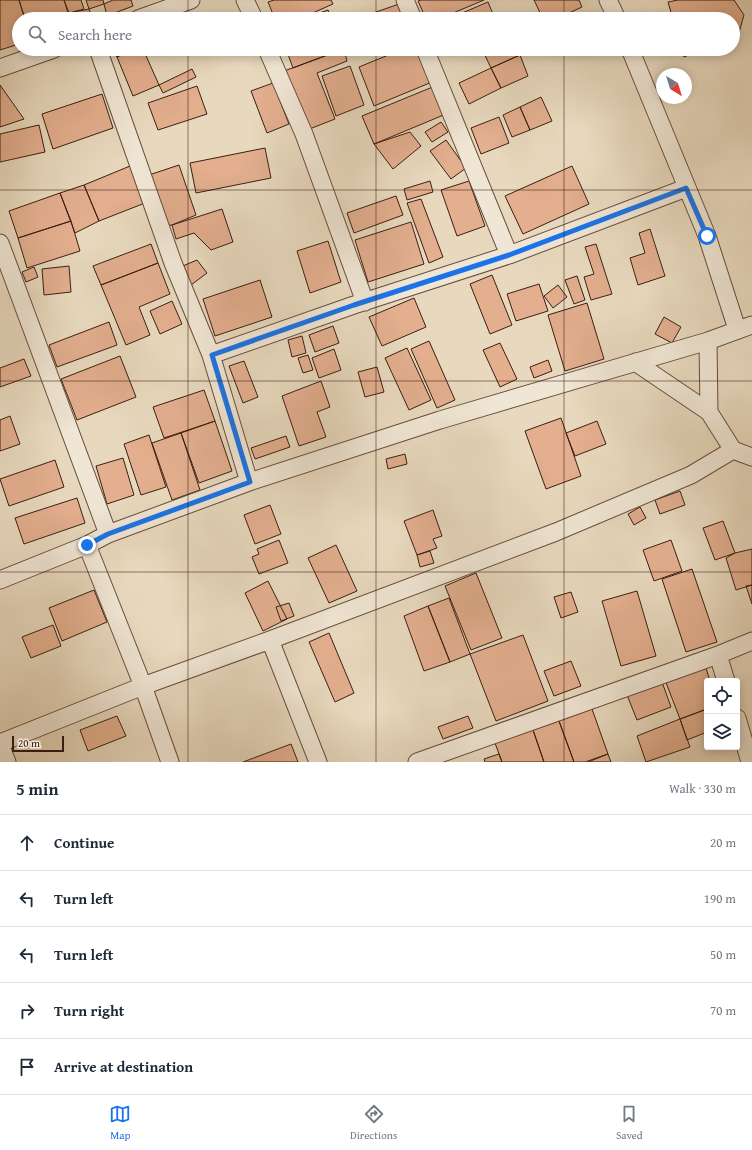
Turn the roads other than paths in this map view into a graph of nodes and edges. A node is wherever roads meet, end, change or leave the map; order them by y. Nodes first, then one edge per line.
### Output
1 (191, 0) edge
2 (245, 0) edge
3 (405, 0) edge
4 (608, 0) edge
5 (158, 12) edge
6 (251, 12) edge
7 (410, 12) edge
8 (614, 12) edge
9 (34, 56) edge
10 (100, 56) edge
11 (270, 56) edge
12 (428, 56) edge
13 (633, 56) edge
14 (0, 68) edge
15 (686, 188) junction
16 (0, 243) edge
17 (509, 255) junction
18 (365, 302) junction
19 (745, 327) edge
20 (708, 341) junction
21 (212, 355) junction
22 (635, 362) junction
23 (709, 412) junction
24 (733, 450) junction
25 (752, 457) edge
26 (250, 482) junction
27 (108, 534) junction
28 (87, 545) junction
29 (0, 580) edge
30 (270, 640) junction
31 (752, 640) edge
32 (718, 655) junction
33 (725, 678) edge
34 (143, 686) junction
35 (740, 728) edge
36 (0, 743) edge
37 (7, 762) edge
38 (170, 762) edge
39 (318, 762) edge
40 (417, 762) edge
41 (750, 762) edge

1 - 5 street
2 - 6 street
3 - 7 street
4 - 8 street
9 - 14 street
10 - 21 street
11 - 18 street
12 - 17 street
13 - 15 street
15 - 17 street
15 - 19 street
16 - 27 street
17 - 18 street
18 - 21 street
19 - 20 street
20 - 22 street
20 - 23 street
21 - 26 street
22 - 23 street
22 - 26 street
23 - 24 street
24 - 25 street
24 - 30 street
26 - 27 street
27 - 28 street
28 - 29 street
28 - 34 street
30 - 34 street
30 - 39 street
31 - 32 street
32 - 33 street
32 - 40 street
34 - 36 street
34 - 38 street
35 - 41 street
36 - 37 street

